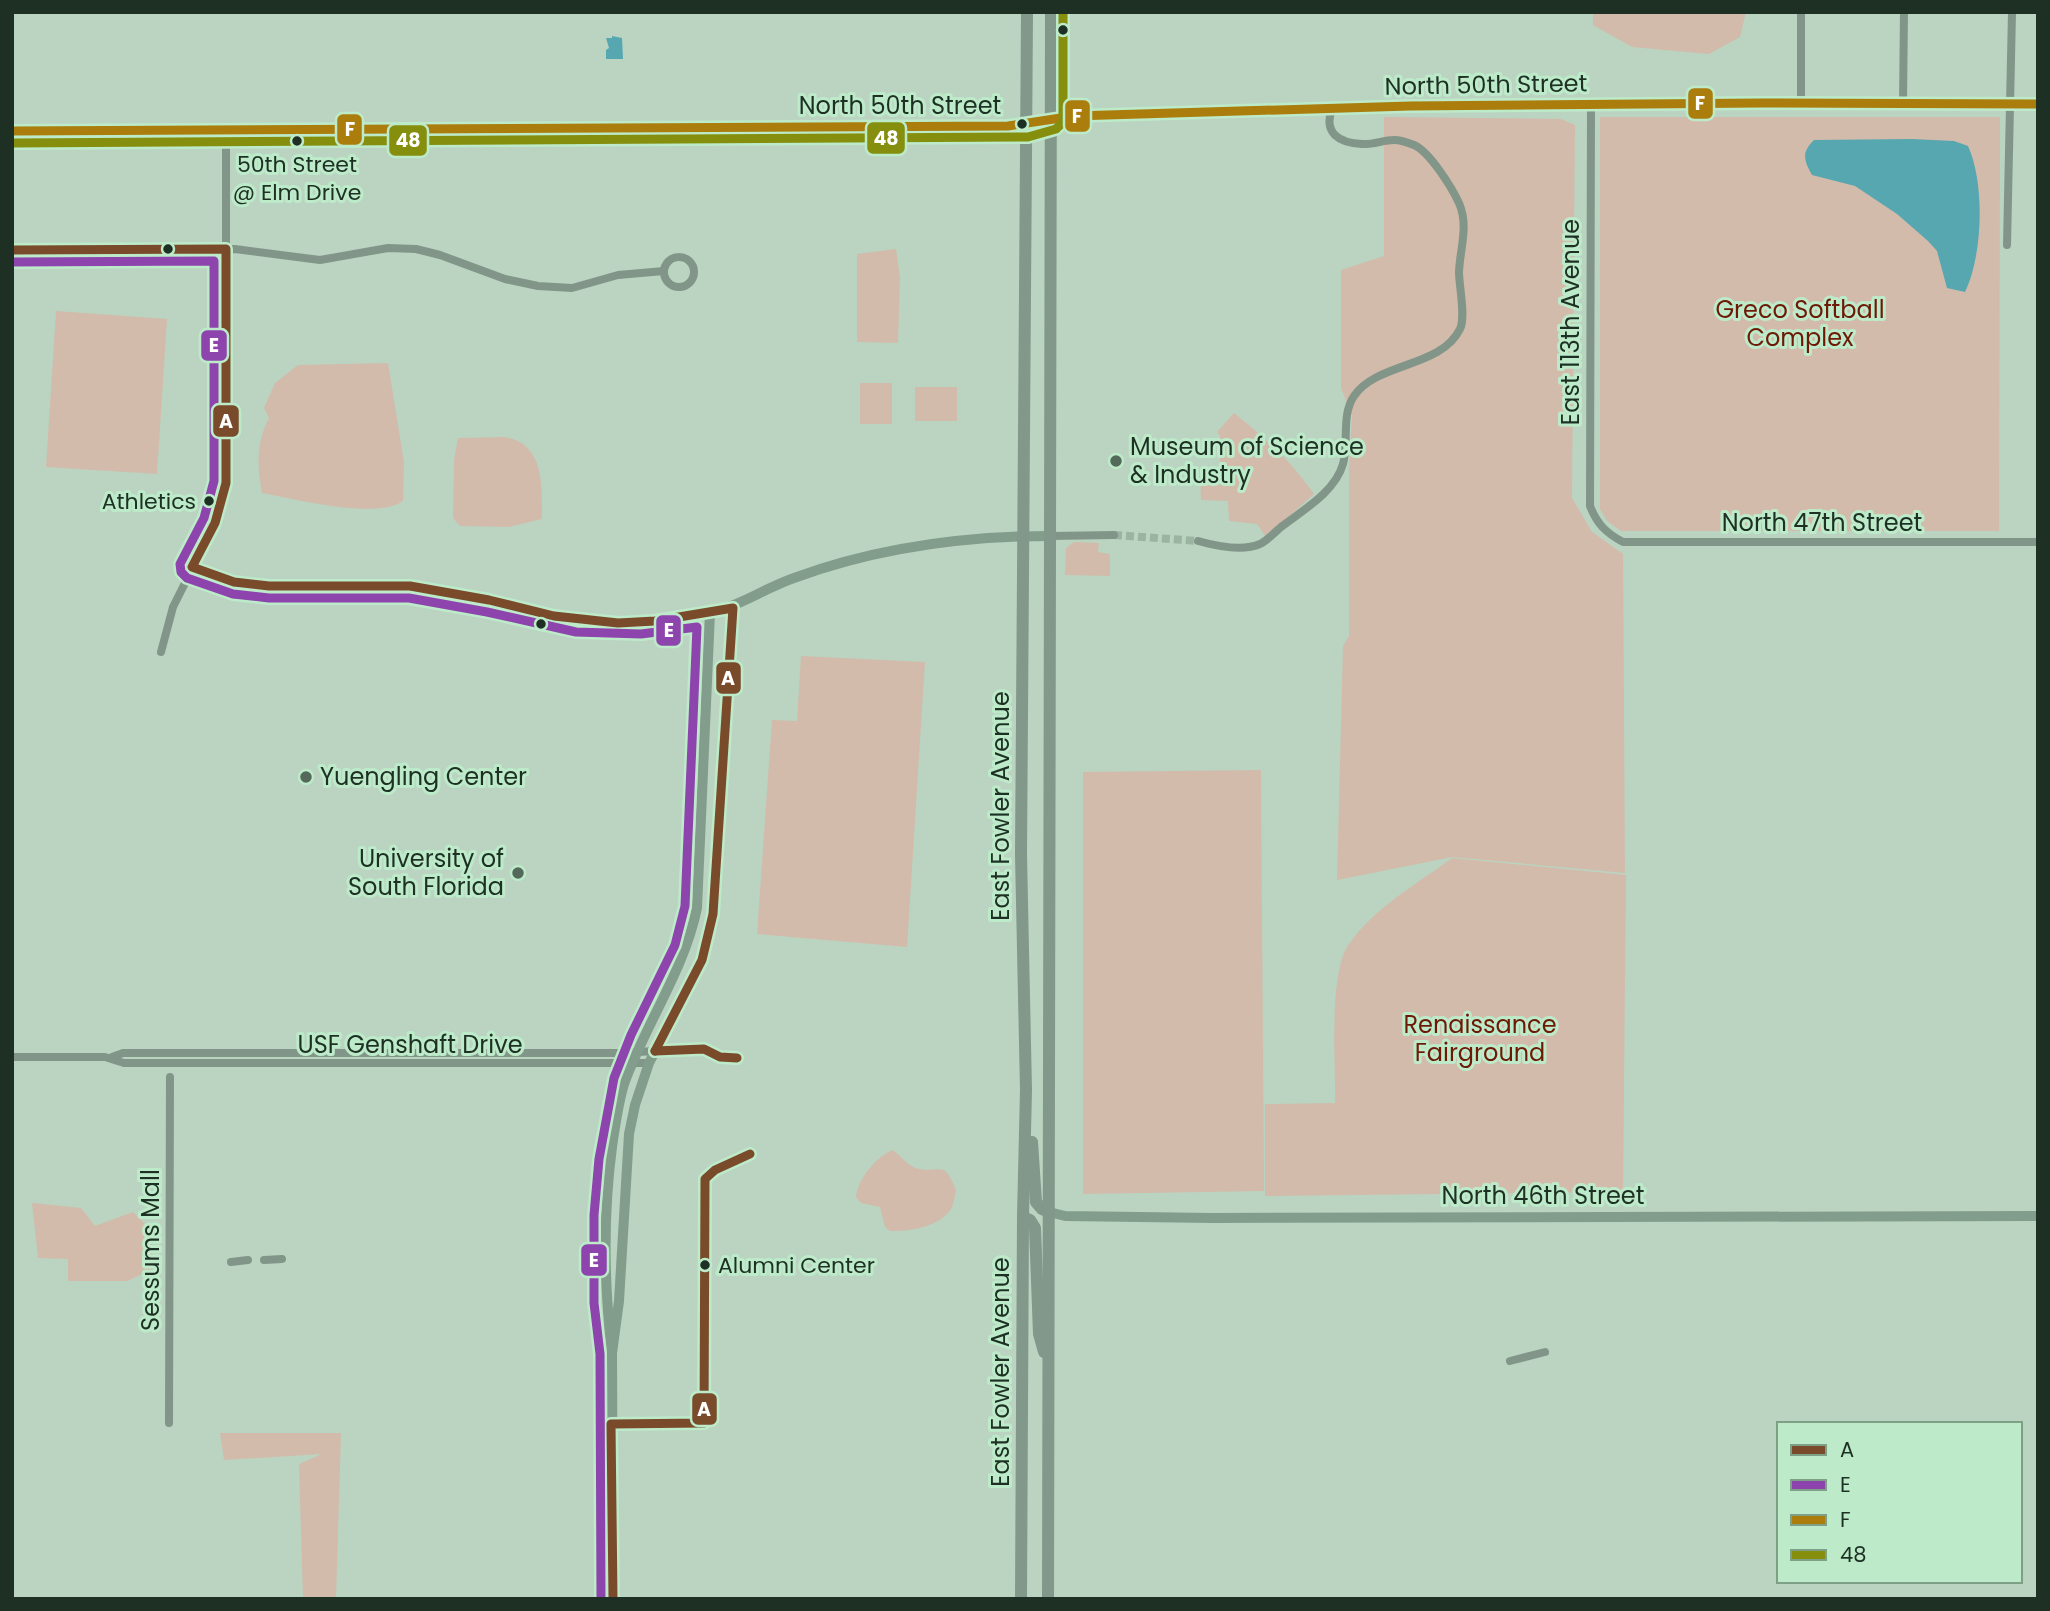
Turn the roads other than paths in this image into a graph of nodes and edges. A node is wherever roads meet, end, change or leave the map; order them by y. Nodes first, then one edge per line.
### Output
1 (1027, 12) edge
2 (1050, 12) edge
3 (1801, 12) edge
4 (1904, 12) edge
5 (2012, 12) edge
6 (1903, 103) junction
7 (1591, 104) junction
8 (1801, 104) junction
9 (2038, 104) edge
10 (2010, 105) junction
11 (1332, 109) junction
12 (1051, 118) junction
13 (1027, 125) junction
14 (12, 131) edge
15 (226, 131) junction
16 (2007, 245) dead end
17 (226, 248) junction
18 (12, 250) edge
19 (664, 271) dead end
20 (1608, 534) joint
21 (1114, 535) tunnel mouth
22 (1022, 536) junction
23 (1051, 536) junction
24 (1198, 541) tunnel mouth
25 (2038, 542) edge
26 (192, 567) junction
27 (733, 608) junction
28 (710, 613) junction
29 (161, 652) dead end
30 (655, 1051) junction
31 (637, 1052) junction
32 (12, 1058) edge
33 (112, 1058) junction
34 (633, 1063) junction
35 (649, 1063) junction
36 (170, 1077) dead end
37 (1026, 1090) junction
38 (1049, 1212) junction
39 (2038, 1216) edge
40 (1023, 1217) junction
41 (282, 1259) dead end
42 (248, 1260) dead end
43 (264, 1260) dead end
44 (231, 1262) dead end
45 (1545, 1352) dead end
46 (612, 1353) junction
47 (1510, 1361) dead end
48 (1048, 1362) junction
49 (169, 1423) dead end
50 (613, 1599) edge
51 (1021, 1599) edge
52 (1048, 1599) edge

1 - 13 main road, East Fowler Avenue
2 - 12 main road, East Fowler Avenue
3 - 8 street
4 - 6 street
5 - 10 street
6 - 8 street, North 50th Street
6 - 10 street, North 50th Street
7 - 8 street, North 50th Street
7 - 11 street, North 50th Street
7 - 20 street, East 113th Avenue
9 - 10 street, North 50th Street
10 - 16 street
11 - 12 street, North 50th Street
11 - 24 street
12 - 13 street, North 50th Street
12 - 23 main road, East Fowler Avenue
13 - 15 street, North 50th Street
13 - 22 main road, East Fowler Avenue
14 - 15 street, North 50th Street
15 - 17 street
17 - 18 street
17 - 19 street
17 - 26 street
20 - 25 street, North 47th Street
21 - 23 street
22 - 23 street
22 - 27 street
22 - 37 main road, East Fowler Avenue
23 - 38 main road, East Fowler Avenue
26 - 28 street
26 - 29 street
27 - 28 street
27 - 30 street
28 - 31 street
30 - 31 street, USF Genshaft Drive
30 - 35 street
31 - 33 street, USF Genshaft Drive
31 - 34 street
32 - 33 street
33 - 34 street, USF Genshaft Drive
34 - 35 street, USF Genshaft Drive
34 - 46 street
35 - 46 street
36 - 49 street, Sessums Mall
37 - 38 main road
37 - 40 main road, East Fowler Avenue
38 - 39 street, North 46th Street
38 - 48 main road, East Fowler Avenue
40 - 48 main road
40 - 51 main road, East Fowler Avenue
41 - 43 street
42 - 44 street
45 - 47 street
46 - 50 street
48 - 52 main road, East Fowler Avenue

